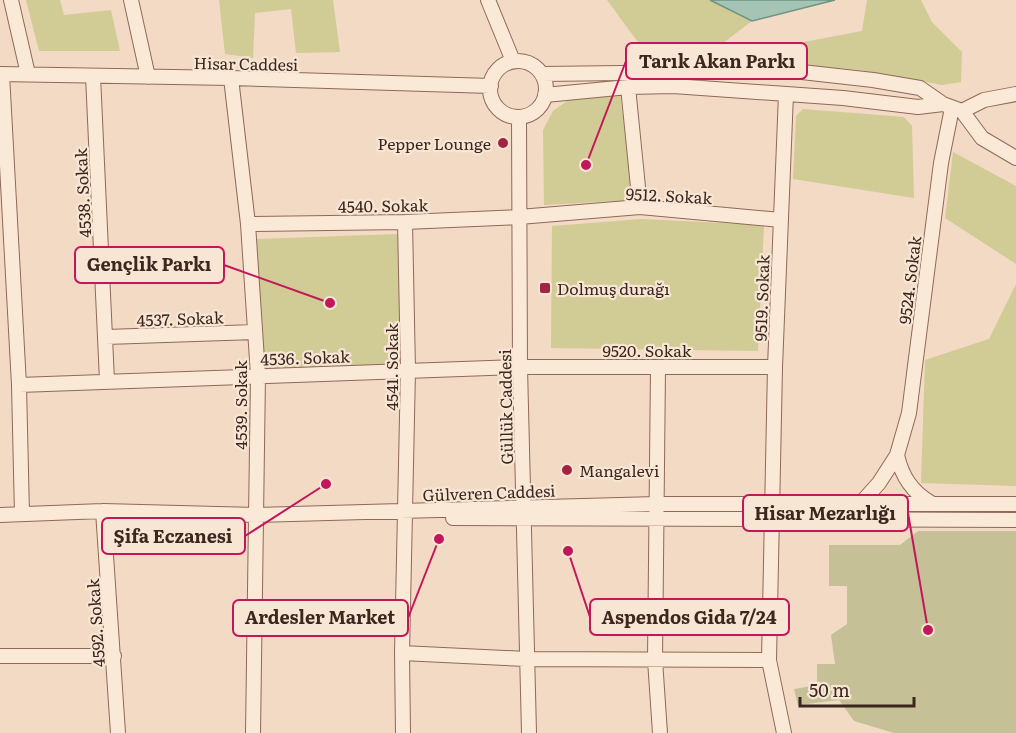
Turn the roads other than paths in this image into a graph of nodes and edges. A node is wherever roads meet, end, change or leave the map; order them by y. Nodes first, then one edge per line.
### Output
1 (10, 0) edge
2 (131, 0) edge
3 (488, 0) edge
4 (513, 61) junction
5 (1, 74) edge
6 (28, 74) junction
7 (542, 74) junction
8 (93, 76) junction
9 (148, 77) junction
10 (231, 78) junction
11 (490, 86) junction
12 (628, 87) junction
13 (786, 94) junction
14 (1016, 94) edge
15 (545, 95) junction
16 (952, 108) junction
17 (519, 117) junction
18 (1016, 159) edge
19 (640, 207) junction
20 (519, 217) junction
21 (782, 220) junction
22 (405, 222) junction
23 (248, 224) junction
24 (6, 259) edge
25 (255, 332) junction
26 (106, 337) junction
27 (520, 367) junction
28 (658, 367) junction
29 (775, 367) junction
30 (408, 370) junction
31 (258, 375) junction
32 (107, 381) junction
33 (19, 385) junction
34 (897, 456) junction
35 (931, 503) junction
36 (657, 504) junction
37 (772, 504) junction
38 (861, 504) junction
39 (1016, 504) edge
40 (103, 511) junction
41 (523, 513) junction
42 (22, 514) junction
43 (406, 514) junction
44 (0, 515) edge
45 (256, 515) junction
46 (657, 520) junction
47 (772, 520) junction
48 (1016, 520) edge
49 (402, 653) junction
50 (0, 656) edge
51 (114, 656) junction
52 (526, 659) junction
53 (655, 660) junction
54 (769, 660) junction
55 (123, 732) edge
56 (253, 733) edge
57 (403, 733) edge
58 (529, 733) edge
59 (660, 733) edge
60 (784, 733) edge

1 - 6 street
2 - 9 street
3 - 4 street
4 - 7 street
4 - 11 street
5 - 6 street, Hisar Caddesi
5 - 24 street
6 - 8 street, Hisar Caddesi
7 - 15 street
7 - 16 street
8 - 9 street, Hisar Caddesi
8 - 26 street, 4538. Sokak
9 - 10 street, Hisar Caddesi
10 - 11 street, Hisar Caddesi
10 - 23 street, 4539. Sokak
11 - 17 street
12 - 13 street
12 - 15 street
12 - 19 street
13 - 16 street
13 - 21 street, 9519. Sokak
14 - 16 street
15 - 17 street
16 - 18 street
16 - 34 street, 9524. Sokak
17 - 20 street, Güllük Caddesi
19 - 20 street, 9512. Sokak
19 - 21 street, 9512. Sokak
20 - 22 street, 4540. Sokak
20 - 27 street, Güllük Caddesi
21 - 29 street, 9519. Sokak
22 - 23 street, 4540. Sokak
22 - 30 street, 4541. Sokak
23 - 25 street, 4539. Sokak
24 - 33 street
25 - 26 street, 4537. Sokak
25 - 31 street, 4539. Sokak
26 - 32 street, 4538. Sokak
27 - 28 street, 9520. Sokak
27 - 30 street, 4536. Sokak
27 - 41 street, Güllük Caddesi
28 - 29 street, 9520. Sokak
28 - 36 street
29 - 37 street, 9519. Sokak
30 - 31 street, 4536. Sokak
30 - 43 street, 4541. Sokak
31 - 32 street, 4536. Sokak
31 - 45 street, 4539. Sokak
32 - 33 street, 4536. Sokak
33 - 42 street
34 - 35 street
34 - 38 street, 9524. Sokak
35 - 38 street, Gülveren Caddesi
35 - 39 street, Gülveren Caddesi
36 - 37 street, Gülveren Caddesi
36 - 41 street, Gülveren Caddesi
36 - 46 street
37 - 38 street, Gülveren Caddesi
37 - 47 street, 9519. Sokak
40 - 42 street, Gülveren Caddesi
40 - 45 street, Gülveren Caddesi
40 - 51 street, 4592. Sokak
41 - 43 street, Gülveren Caddesi
41 - 46 street, Gülveren Caddesi
41 - 52 street, Güllük Caddesi
42 - 44 street, Gülveren Caddesi
43 - 45 street, Gülveren Caddesi
43 - 49 street, 4541. Sokak
45 - 56 street, 4539. Sokak
46 - 47 street, Gülveren Caddesi
46 - 53 street
47 - 48 street, Gülveren Caddesi
47 - 54 street, 9519. Sokak
49 - 52 street
49 - 57 street, 4541. Sokak
50 - 51 street
51 - 55 street, 4592. Sokak
52 - 53 street
52 - 58 street, Güllük Caddesi
53 - 54 street
53 - 59 street
54 - 60 street, 9519. Sokak

